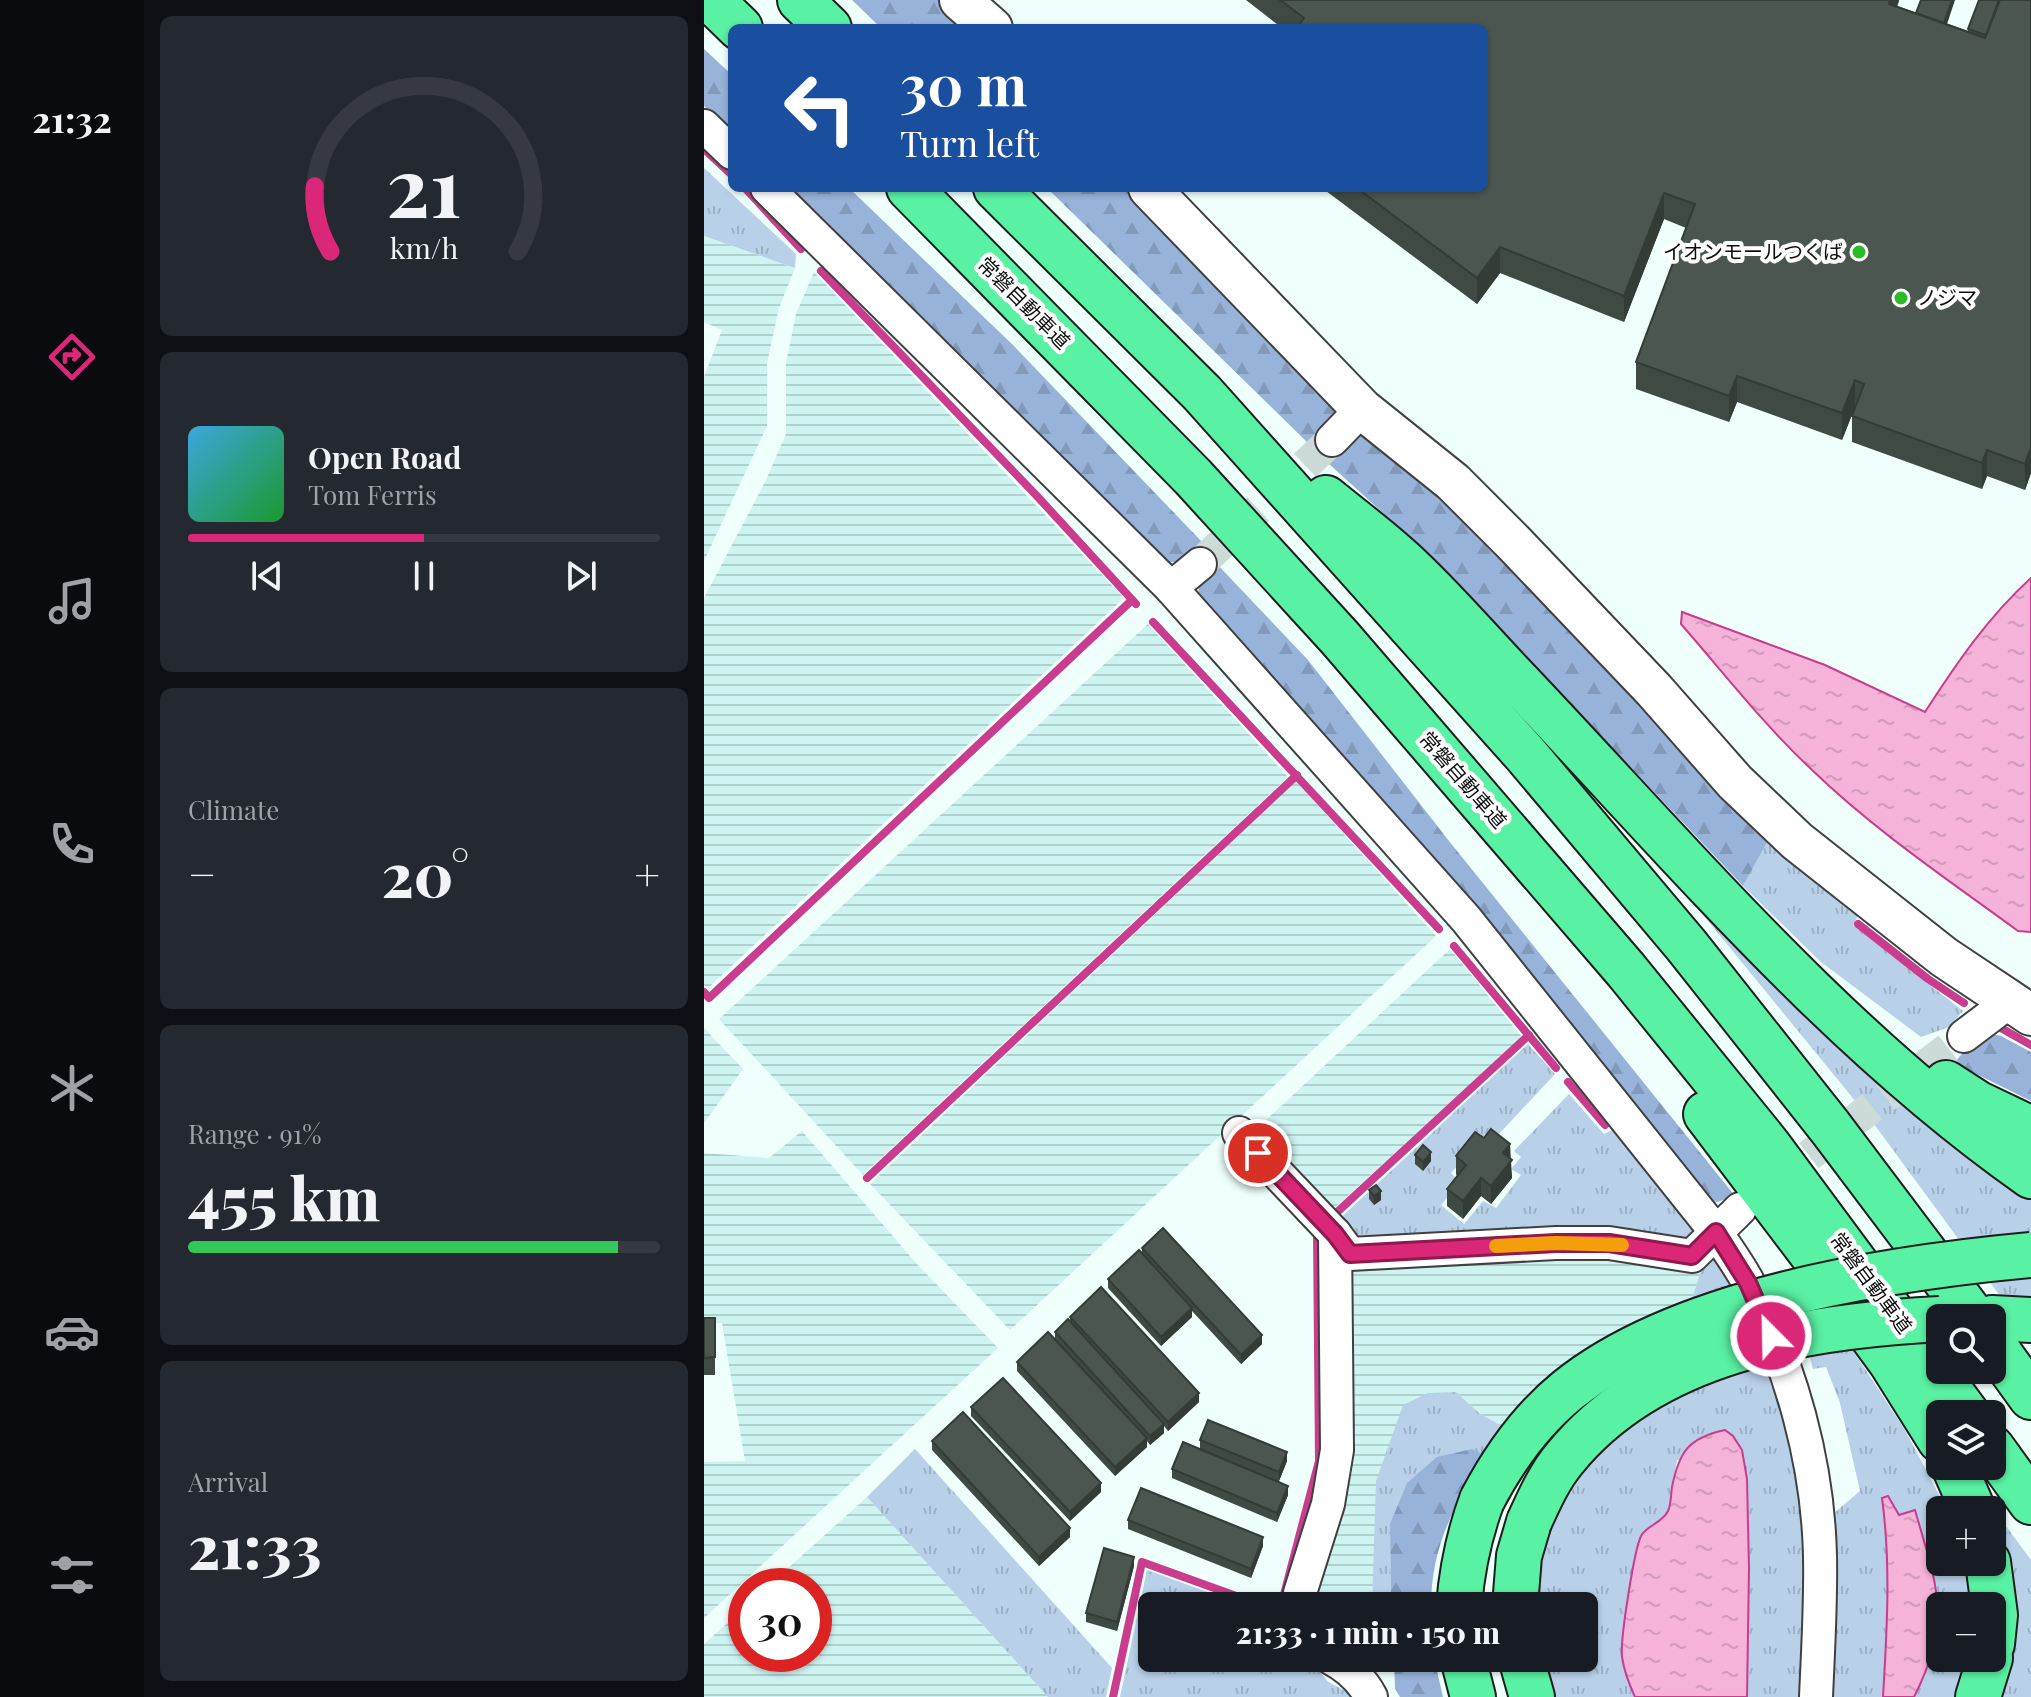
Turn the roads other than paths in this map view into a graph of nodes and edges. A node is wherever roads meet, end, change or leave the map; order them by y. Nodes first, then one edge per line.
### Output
1 (711, 0) edge
2 (800, 0) edge
3 (960, 0) edge
4 (736, 24) edge
5 (825, 24) edge
6 (987, 24) edge
7 (704, 126) edge
8 (728, 149) edge
9 (771, 192) edge
10 (913, 192) edge
11 (1000, 192) edge
12 (1153, 192) edge
13 (1202, 393) junction
14 (1362, 409) junction
15 (1332, 440) tunnel mouth
16 (1200, 564) tunnel mouth
17 (1171, 588) junction
18 (1340, 638) junction
19 (1810, 987) junction
20 (2020, 1008) edge
21 (1964, 1036) tunnel mouth
22 (2031, 1129) edge
23 (1239, 1133) dead end
24 (2031, 1176) edge
25 (1740, 1209) dead end
26 (1716, 1232) junction
27 (1335, 1234) junction
28 (2031, 1255) edge
29 (1963, 1304) edge
30 (2006, 1319) edge
31 (1926, 1320) edge
32 (2031, 1320) edge
33 (2006, 1362) edge
34 (2031, 1397) edge
35 (1957, 1400) edge
36 (1926, 1418) edge
37 (2006, 1467) edge
38 (2031, 1502) edge
39 (1300, 1592) edge
40 (1460, 1592) edge
41 (1516, 1592) edge
42 (1352, 1672) edge
43 (1467, 1672) edge
44 (1525, 1672) edge
45 (1986, 1672) edge
46 (1371, 1697) edge
47 (1473, 1697) edge
48 (1532, 1697) edge
49 (1816, 1697) edge
50 (1978, 1697) edge

1 - 4 highway
2 - 5 highway
3 - 6 street
7 - 8 street
9 - 17 street
10 - 18 highway, 常磐自動車道
11 - 13 highway
12 - 14 street
13 - 19 highway
13 - 29 highway
14 - 15 street
14 - 20 street
16 - 17 street
17 - 26 street
18 - 35 highway, 常磐自動車道
18 - 36 highway
19 - 22 highway
19 - 24 highway
20 - 21 street
23 - 27 street
25 - 26 street
26 - 27 street
26 - 49 street
27 - 39 street
28 - 40 highway, bridge
30 - 32 highway
31 - 41 highway, bridge
33 - 34 highway
37 - 38 highway
42 - 46 street
43 - 47 highway
44 - 48 highway
45 - 50 highway

